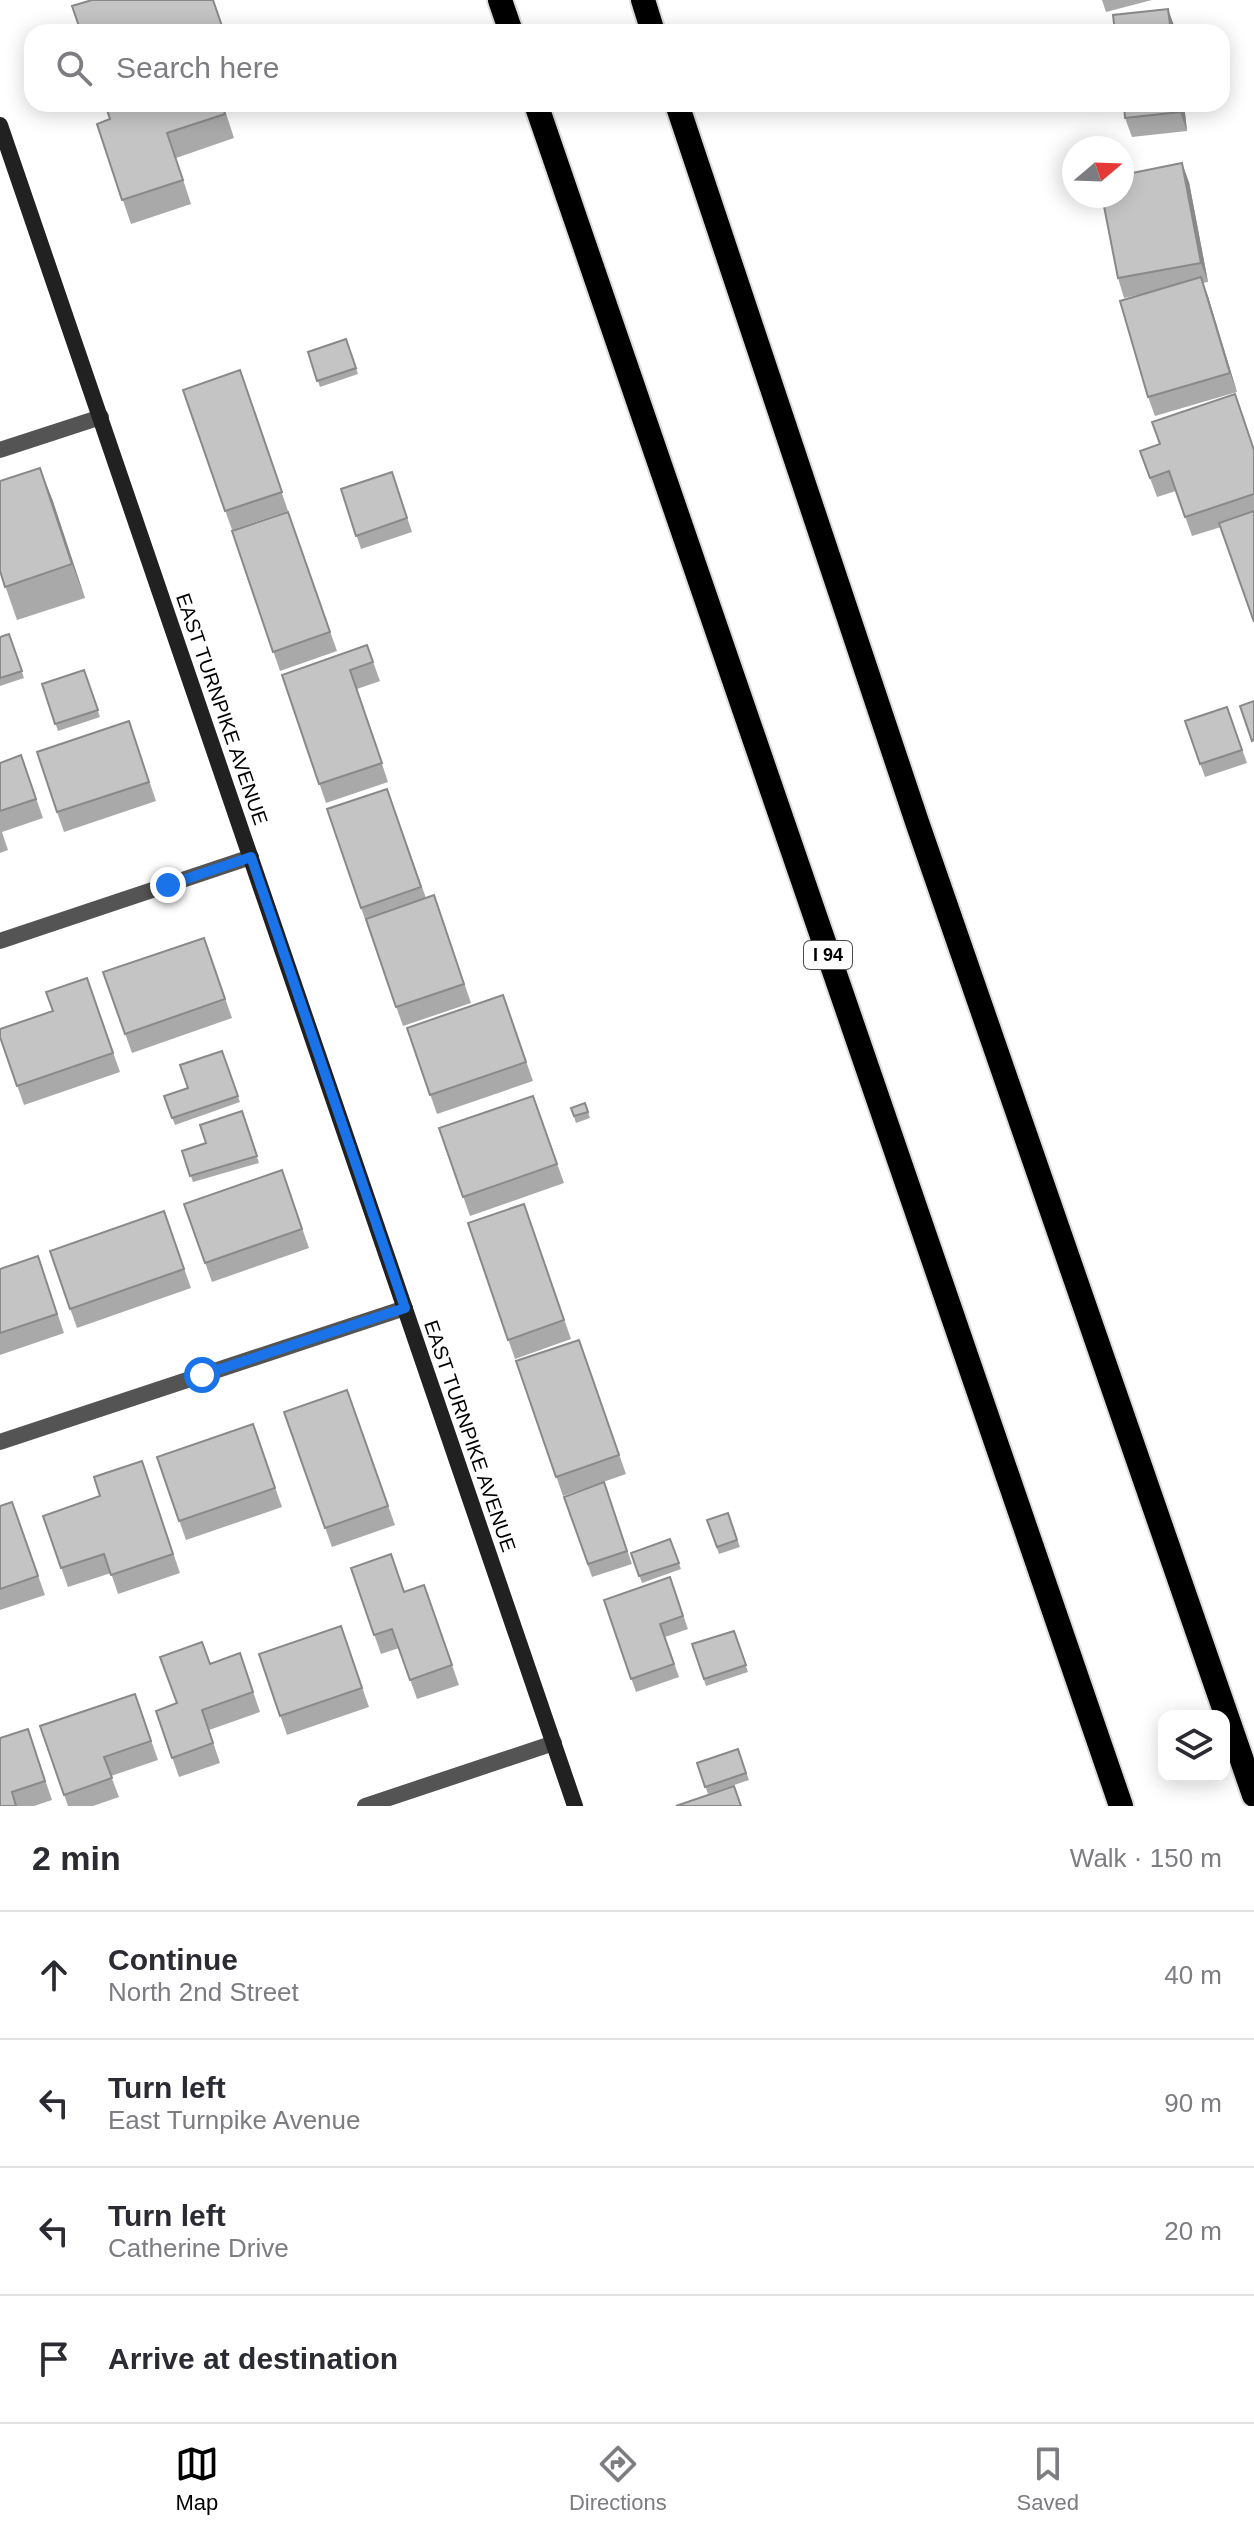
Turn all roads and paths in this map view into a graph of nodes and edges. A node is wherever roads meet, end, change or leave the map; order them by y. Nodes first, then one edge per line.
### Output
1 (500, 0) edge
2 (643, 0) edge
3 (508, 24) edge
4 (650, 24) edge
5 (539, 112) edge
6 (680, 112) edge
7 (0, 125) edge
8 (101, 417) junction
9 (0, 450) edge
10 (251, 857) junction
11 (0, 941) edge
12 (405, 1308) junction
13 (0, 1442) edge
14 (554, 1743) junction
15 (1254, 1795) edge
16 (365, 1806) edge
17 (575, 1806) edge
18 (1121, 1806) edge

1 - 3 highway
2 - 4 highway
5 - 18 highway, I 94
6 - 15 highway
7 - 8 street, EAST TURNPIKE AVENUE
8 - 9 street
8 - 10 street, EAST TURNPIKE AVENUE
10 - 11 street
10 - 12 street, EAST TURNPIKE AVENUE
12 - 13 street
12 - 14 street, EAST TURNPIKE AVENUE
14 - 16 street
14 - 17 street, EAST TURNPIKE AVENUE

